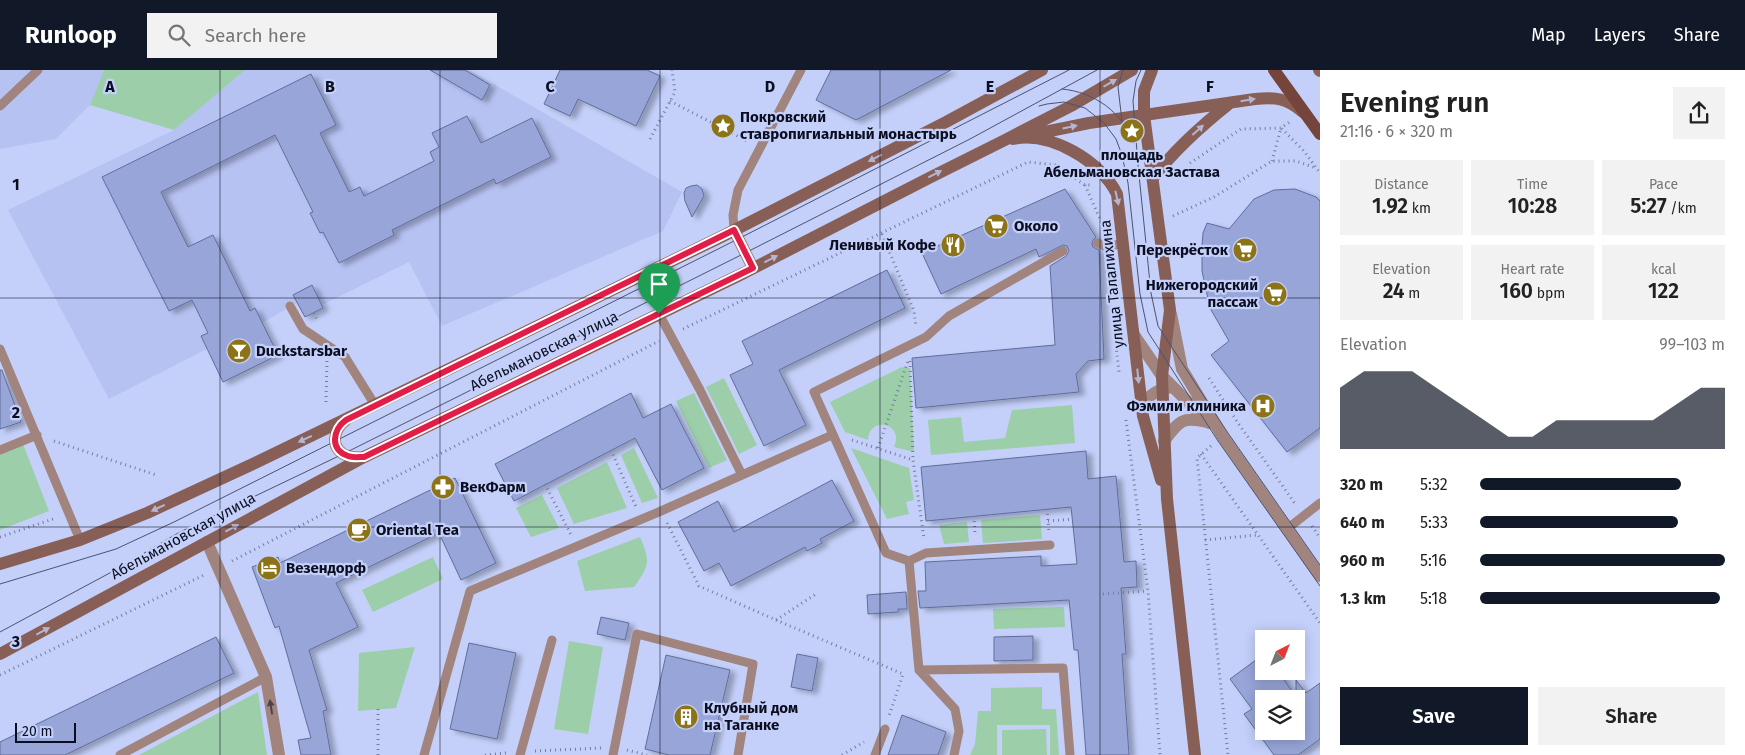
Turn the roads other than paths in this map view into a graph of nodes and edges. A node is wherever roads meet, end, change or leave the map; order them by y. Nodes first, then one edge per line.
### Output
1 (38, 70) edge
2 (800, 70) edge
3 (1042, 70) edge
4 (1132, 70) edge
5 (1152, 70) edge
6 (1274, 70) edge
7 (1230, 103) junction
8 (0, 106) edge
9 (1303, 112) junction
10 (1144, 115) junction
11 (1320, 134) edge
12 (1006, 140) junction
13 (1153, 178) junction
14 (734, 230) junction
15 (1098, 243) dead end
16 (1124, 244) junction
17 (1063, 251) dead end
18 (753, 268) junction
19 (290, 306) dead end
20 (1170, 310) junction
21 (659, 314) junction
22 (1134, 336) junction
23 (0, 349) edge
24 (3, 363) edge
25 (1166, 384) junction
26 (1196, 391) junction
27 (1142, 404) junction
28 (375, 406) junction
29 (346, 420) junction
30 (1208, 422) junction
31 (36, 435) junction
32 (832, 435) junction
33 (1223, 437) junction
34 (1164, 441) junction
35 (0, 450) edge
36 (364, 457) junction
37 (742, 475) junction
38 (1167, 499) junction
39 (1320, 503) edge
40 (1286, 529) junction
41 (80, 540) junction
42 (207, 542) junction
43 (1050, 545) road end
44 (908, 561) junction
45 (0, 564) edge
46 (1320, 576) edge
47 (552, 640) dead end
48 (0, 654) edge
49 (919, 670) junction
50 (266, 677) junction
51 (885, 729) road end
52 (614, 751) edge
53 (520, 753) edge
54 (120, 755) edge
55 (279, 755) edge
56 (424, 755) edge
57 (738, 755) edge
58 (875, 755) edge
59 (954, 755) edge
60 (1070, 755) edge
61 (1195, 755) edge

1 - 8 lane
2 - 14 lane
3 -> 14 main road, Абельмановская улица
12 -> 4 main road, Абельмановская улица
5 - 10 main road, улица Талалихина
6 - 9 main road
7 -> 9 main road
7 - 10 main road
13 -> 7 main road
9 - 11 main road
12 -> 10 main road
10 - 13 main road, улица Талалихина
12 -> 16 main road, улица Талалихина
18 -> 12 main road, Абельмановская улица
13 - 20 main road, улица Талалихина
14 - 18 street
14 - 28 main road, Абельмановская улица
15 - 16 lane
16 - 22 main road, улица Талалихина
17 - 32 lane
18 - 21 main road, Абельмановская улица
19 - 28 lane
20 - 25 main road, улица Талалихина
20 - 26 street
21 - 36 main road, Абельмановская улица
21 - 37 lane
22 - 25 street
22 -> 27 main road, улица Талалихина
23 - 24 lane
24 - 31 lane
25 - 26 street
25 - 27 street
25 - 30 street
25 - 34 main road, улица Талалихина
26 - 33 street
27 - 38 main road, улица Талалихина
28 - 29 main road, Абельмановская улица
29 - 36 street
29 -> 41 main road, Абельмановская улица
30 - 33 street
30 - 34 street
31 - 35 lane
31 - 41 lane
32 - 37 lane
32 - 44 lane
33 - 40 street
34 - 38 main road, улица Талалихина
42 -> 36 main road, Абельмановская улица
37 - 56 lane
38 - 61 main road, улица Талалихина
39 - 40 lane
40 - 46 street
41 - 45 main road, Абельмановская улица
48 -> 42 main road, Абельмановская улица
42 - 50 street
43 - 44 lane
44 - 49 lane
47 - 53 lane
49 - 59 lane
49 - 60 lane
50 - 54 lane
55 -> 50 street
51 - 58 lane
52 - 57 lane

